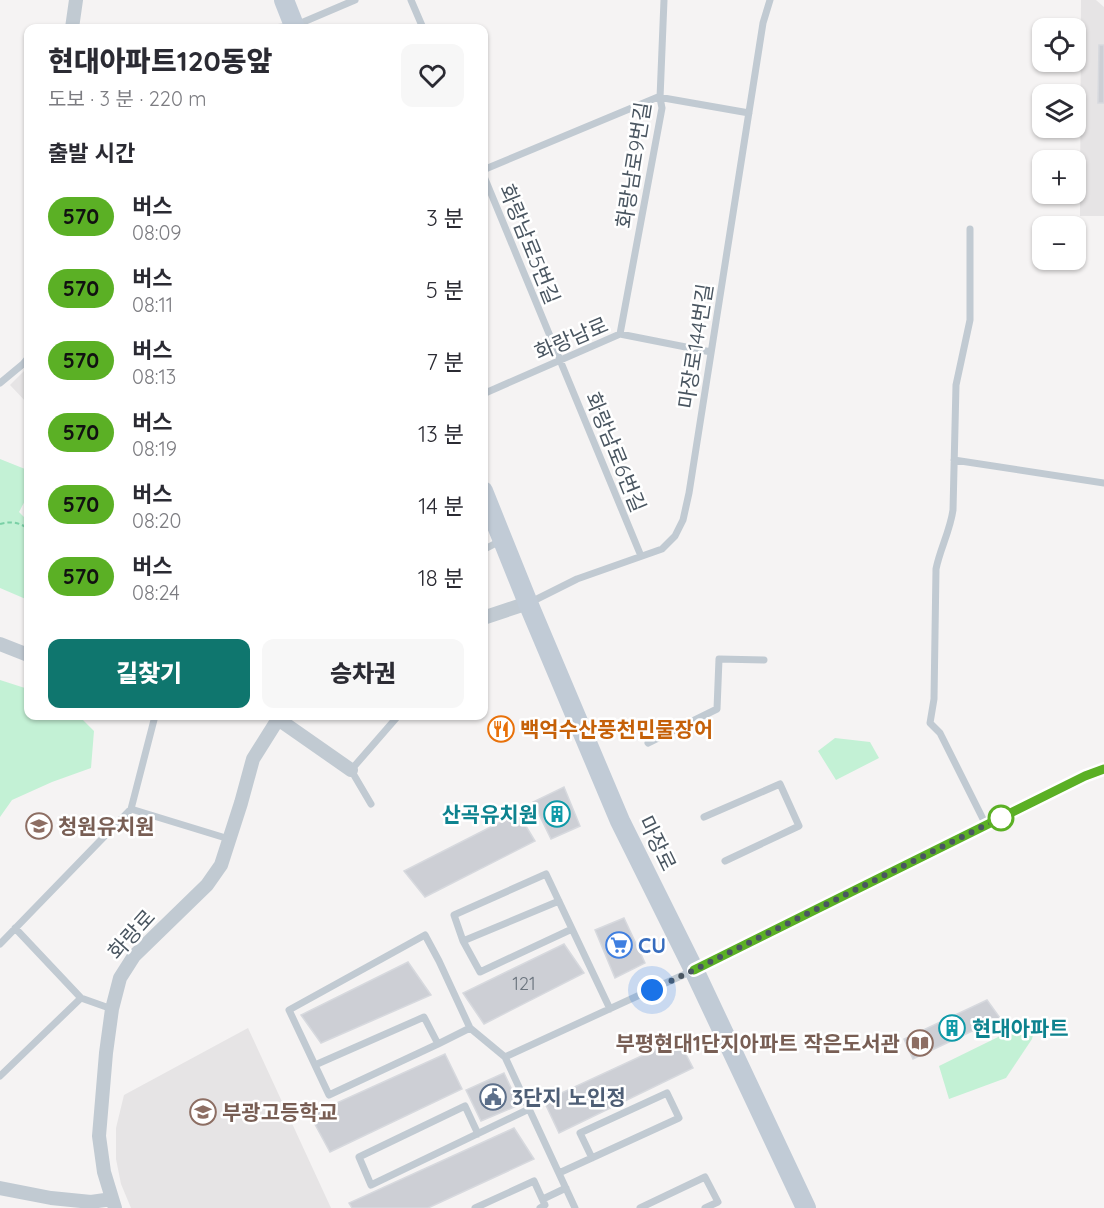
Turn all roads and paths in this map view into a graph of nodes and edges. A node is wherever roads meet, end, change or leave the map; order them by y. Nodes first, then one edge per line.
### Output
1 (76, 0) edge
2 (284, 0) edge
3 (355, 0) edge
4 (411, 0) edge
5 (664, 0) edge
6 (770, 0) edge
7 (73, 24) edge
8 (294, 24) edge
9 (302, 24) edge
10 (421, 24) edge
11 (660, 98) junction
12 (749, 113) junction
13 (488, 170) edge
14 (488, 184) edge
15 (970, 229) dead end
16 (620, 334) junction
17 (711, 352) junction
18 (560, 360) junction
19 (24, 363) edge
20 (0, 383) edge
21 (488, 392) edge
22 (954, 460) junction
23 (1104, 483) edge
24 (488, 504) edge
25 (0, 524) edge
26 (24, 526) edge
27 (502, 540) junction
28 (488, 547) edge
29 (641, 556) junction
30 (528, 603) junction
31 (488, 616) edge
32 (0, 644) edge
33 (24, 653) edge
34 (764, 660) dead end
35 (154, 720) edge
36 (273, 720) edge
37 (281, 720) edge
38 (395, 720) edge
39 (648, 743) dead end
40 (1104, 769) edge
41 (351, 770) junction
42 (371, 804) dead end
43 (131, 809) junction
44 (704, 817) dead end
45 (986, 825) junction
46 (229, 839) junction
47 (725, 861) dead end
48 (559, 902) junction
49 (15, 928) junction
50 (572, 929) junction
51 (463, 941) junction
52 (0, 944) edge
53 (694, 970) junction
54 (81, 998) junction
55 (112, 1009) junction
56 (610, 1009) junction
57 (470, 1028) junction
58 (438, 1044) junction
59 (505, 1058) junction
60 (315, 1065) junction
61 (0, 1076) edge
62 (529, 1109) junction
63 (478, 1134) junction
64 (592, 1158) junction
65 (558, 1173) junction
66 (0, 1188) edge
67 (566, 1188) junction
68 (543, 1199) junction
69 (40, 1202) edge
70 (113, 1204) edge
71 (475, 1208) edge
72 (540, 1208) edge
73 (575, 1208) edge
74 (640, 1208) edge
75 (705, 1208) edge
76 (806, 1208) edge

1 - 7 street
2 - 8 main road
3 - 9 lane
4 - 10 lane
5 - 11 lane, 화랑남로9번길
6 - 12 lane, 마장로144번길
11 - 12 lane
11 - 13 lane
11 - 16 lane, 화랑남로9번길
12 - 17 lane, 마장로144번길
14 - 18 lane, 화랑남로5번길
15 - 22 lane
16 - 17 lane, 화랑남로
16 - 18 lane, 화랑남로
17 - 29 lane, 마장로144번길
18 - 21 lane, 화랑남로
18 - 29 lane, 화랑남로6번길
19 - 20 lane
22 - 23 lane
22 - 45 lane
24 - 27 main road, 마장로
25 - 26 path
27 - 28 lane
27 - 30 main road, 마장로
29 - 30 lane, 마장로144번길
30 - 31 street
30 - 53 main road, 마장로
32 - 33 street
34 - 39 lane
35 - 43 lane
36 - 46 street, 화랑로
37 - 41 street
38 - 41 lane
40 - 45 lane
41 - 42 lane
43 - 46 lane
43 - 49 lane
44 - 47 lane
45 - 53 lane
46 - 55 street, 화랑로
48 - 50 lane
48 - 51 lane
48 - 51 lane
49 - 52 lane
49 - 54 lane
50 - 51 lane
50 - 56 lane
53 - 56 lane
53 - 76 main road, 마장로
54 - 55 lane
54 - 61 lane
55 - 70 street, 화랑로
56 - 59 lane
57 - 58 lane
57 - 59 lane
57 - 60 lane
58 - 60 lane
58 - 60 lane
59 - 62 lane
62 - 63 lane
62 - 65 lane
63 - 63 lane
64 - 64 lane
64 - 65 lane
65 - 67 lane
66 - 69 street
67 - 68 lane
67 - 73 lane
68 - 71 lane
68 - 72 lane
69 - 70 street
74 - 75 lane

